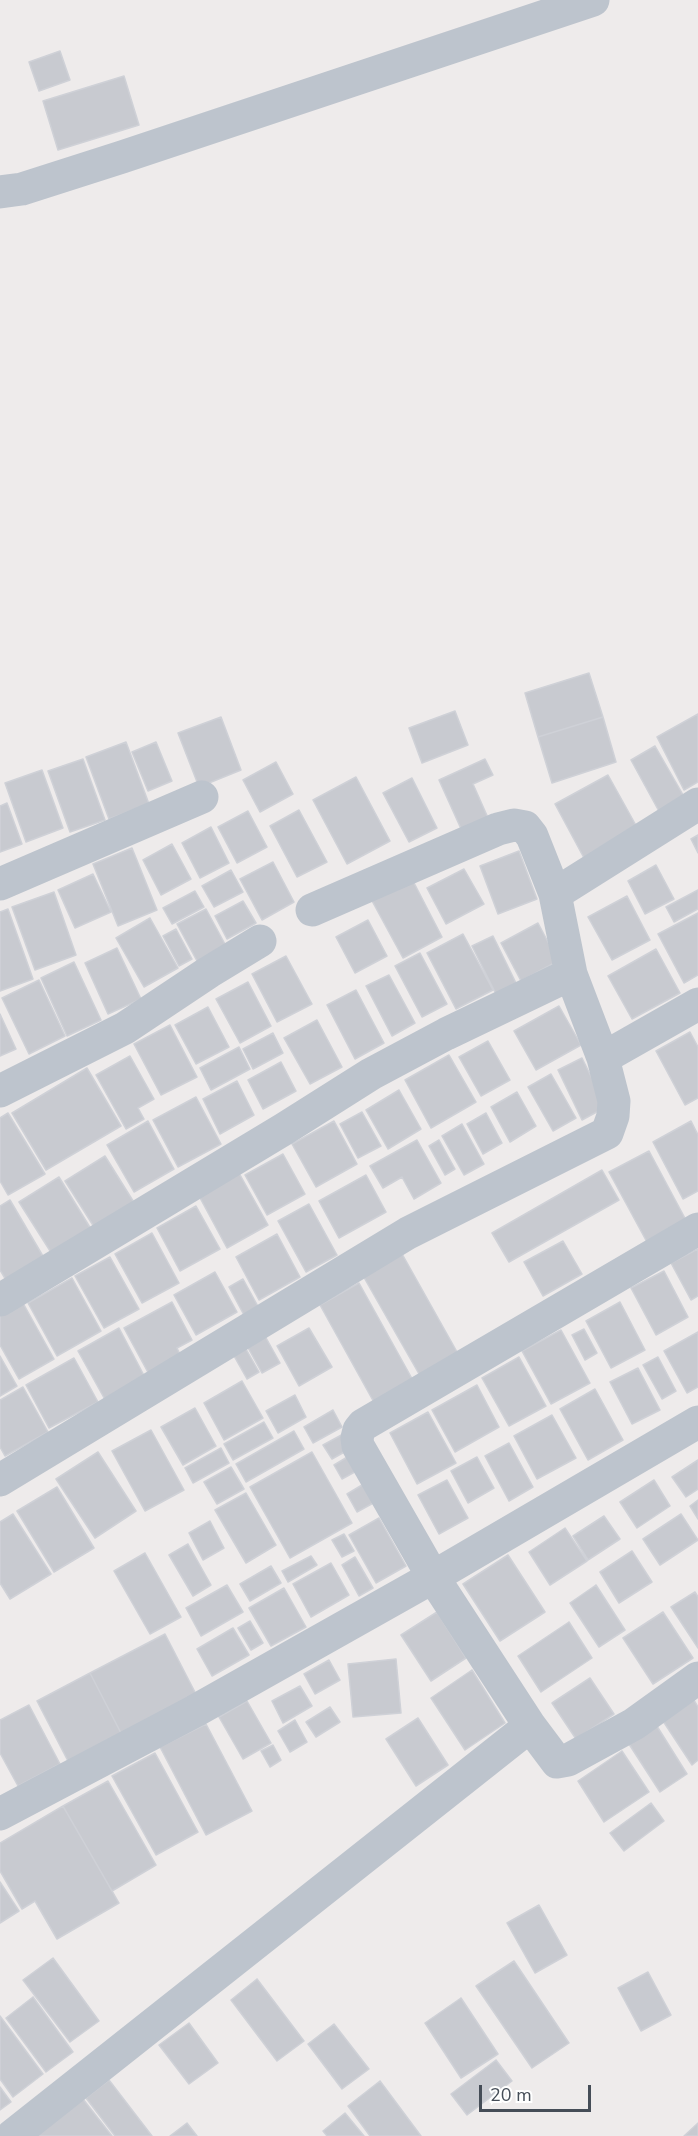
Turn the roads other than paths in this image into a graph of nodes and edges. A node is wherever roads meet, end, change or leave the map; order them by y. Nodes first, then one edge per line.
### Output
1 (593, 0) edge
2 (0, 192) edge
3 (202, 797) dead end
4 (698, 804) edge
5 (0, 884) edge
6 (555, 894) junction
7 (312, 910) dead end
8 (260, 941) dead end
9 (572, 974) junction
10 (698, 1004) edge
11 (603, 1058) junction
12 (0, 1091) edge
13 (698, 1229) edge
14 (0, 1300) edge
15 (698, 1422) edge
16 (0, 1480) edge
17 (433, 1577) junction
18 (698, 1678) edge
19 (530, 1726) junction
20 (0, 1814) edge
21 (12, 2136) edge

1 - 2 street
3 - 5 street
4 - 6 street
6 - 7 street
6 - 9 street
8 - 12 street
9 - 11 street
9 - 14 street
10 - 11 street
11 - 16 street
13 - 17 street
15 - 17 street
17 - 19 street
17 - 20 street
18 - 19 street
19 - 21 street

